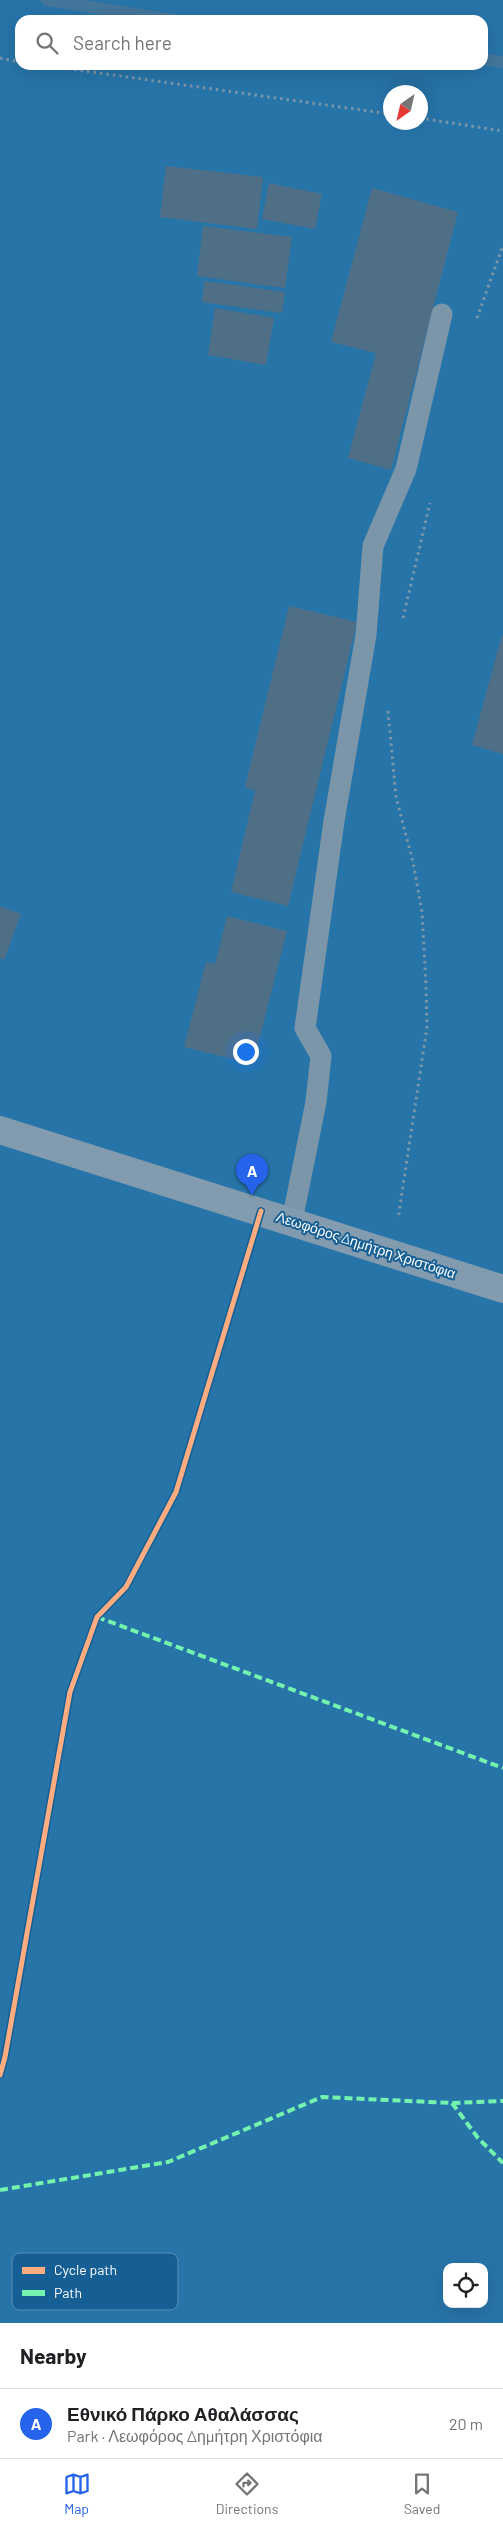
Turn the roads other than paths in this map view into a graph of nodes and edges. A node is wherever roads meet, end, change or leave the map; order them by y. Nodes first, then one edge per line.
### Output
1 (442, 314) dead end
2 (0, 1130) edge
3 (292, 1221) junction
4 (503, 1289) edge

1 - 3 lane
2 - 3 main road, Λεωφόρος Δημήτρη Χριστόφια
3 - 4 main road, Λεωφόρος Δημήτρη Χριστόφια

